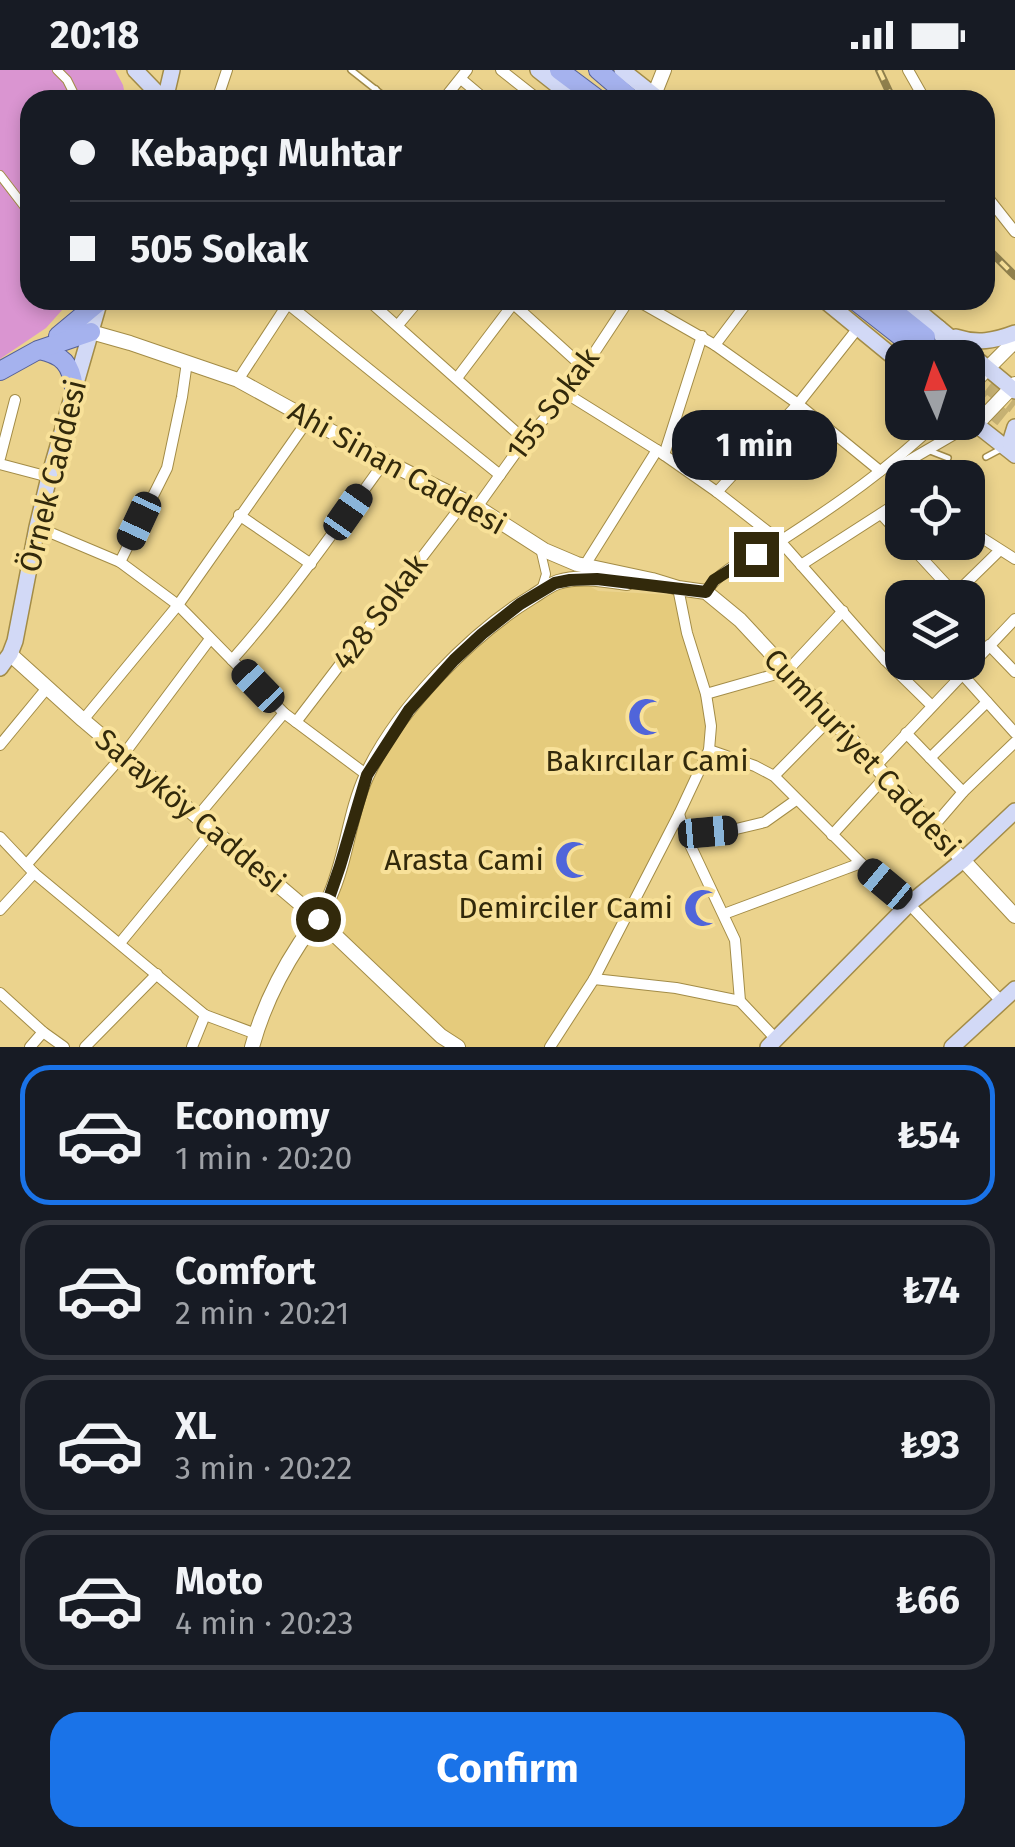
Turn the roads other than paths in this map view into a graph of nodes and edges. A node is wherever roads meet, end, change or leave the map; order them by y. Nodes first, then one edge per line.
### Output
1 (135, 70) edge
2 (351, 70) edge
3 (500, 70) edge
4 (538, 70) edge
5 (560, 70) edge
6 (598, 70) edge
7 (664, 70) edge
8 (376, 89) edge
9 (155, 90) edge
10 (526, 90) edge
11 (563, 90) edge
12 (586, 90) edge
13 (638, 90) edge
14 (641, 90) edge
15 (0, 175) edge
16 (20, 201) edge
17 (995, 207) edge
18 (1015, 232) edge
19 (90, 310) edge
20 (97, 310) edge
21 (284, 310) edge
22 (299, 310) edge
23 (380, 310) edge
24 (411, 310) edge
25 (504, 310) edge
26 (519, 310) edge
27 (622, 310) edge
28 (654, 310) edge
29 (741, 310) edge
30 (836, 310) edge
31 (875, 310) edge
32 (894, 310) edge
33 (913, 310) edge
34 (398, 325) junction
35 (858, 328) junction
36 (90, 332) junction
37 (1015, 333) edge
38 (702, 336) junction
39 (933, 337) junction
40 (937, 340) edge
41 (1015, 341) edge
42 (715, 344) junction
43 (38, 350) junction
44 (885, 350) edge
45 (187, 362) junction
46 (987, 367) junction
47 (584, 368) junction
48 (0, 372) edge
49 (456, 378) junction
50 (238, 380) junction
51 (74, 388) junction
52 (1014, 388) edge
53 (567, 394) junction
54 (15, 400) dead end
55 (798, 404) junction
56 (985, 411) edge
57 (308, 420) junction
58 (1015, 427) edge
59 (985, 432) edge
60 (524, 440) junction
61 (905, 440) edge
62 (916, 440) edge
63 (944, 440) edge
64 (927, 450) junction
65 (660, 452) junction
66 (902, 452) junction
67 (1011, 452) edge
68 (948, 458) dead end
69 (986, 458) dead end
70 (384, 460) junction
71 (895, 460) edge
72 (906, 460) edge
73 (0, 461) edge
74 (885, 467) edge
75 (885, 471) edge
76 (500, 475) junction
77 (49, 478) junction
78 (717, 492) junction
79 (471, 504) junction
80 (885, 511) edge
81 (880, 514) junction
82 (240, 515) junction
83 (885, 519) edge
84 (37, 527) junction
85 (780, 541) junction
86 (985, 542) edge
87 (540, 548) junction
88 (999, 551) junction
89 (1015, 559) edge
90 (922, 560) edge
91 (120, 562) junction
92 (311, 564) junction
93 (584, 565) junction
94 (802, 565) junction
95 (939, 580) edge
96 (969, 580) edge
97 (675, 587) junction
98 (540, 592) junction
99 (706, 592) junction
100 (178, 605) junction
101 (843, 611) junction
102 (1015, 619) edge
103 (18, 626) junction
104 (0, 636) edge
105 (210, 639) junction
106 (990, 645) junction
107 (985, 650) edge
108 (5, 652) edge
109 (232, 660) junction
110 (885, 660) edge
111 (0, 668) edge
112 (787, 670) junction
113 (1015, 672) edge
114 (905, 680) edge
115 (956, 680) edge
116 (967, 680) edge
117 (47, 688) junction
118 (706, 694) junction
119 (987, 702) junction
120 (930, 706) junction
121 (284, 713) junction
122 (830, 718) junction
123 (83, 720) junction
124 (296, 722) junction
125 (906, 733) junction
126 (1015, 733) edge
127 (1015, 742) edge
128 (0, 745) edge
129 (709, 750) junction
130 (124, 754) junction
131 (930, 758) junction
132 (880, 772) junction
133 (367, 775) junction
134 (774, 776) junction
135 (963, 792) junction
136 (796, 800) junction
137 (1015, 812) edge
138 (679, 814) junction
139 (198, 818) junction
140 (932, 828) junction
141 (213, 830) junction
142 (686, 834) junction
143 (832, 834) junction
144 (0, 837) edge
145 (962, 861) junction
146 (861, 863) junction
147 (30, 868) junction
148 (910, 904) junction
149 (0, 910) edge
150 (724, 914) junction
151 (1015, 916) edge
152 (318, 919) junction
153 (120, 944) junction
154 (157, 974) junction
155 (594, 979) junction
156 (1015, 989) edge
157 (0, 993) edge
158 (740, 1000) junction
159 (1001, 1001) junction
160 (204, 1015) junction
161 (43, 1032) junction
162 (254, 1041) edge
163 (772, 1043) edge
164 (452, 1045) edge
165 (30, 1047) edge
166 (64, 1047) edge
167 (86, 1047) edge
168 (192, 1047) edge
169 (550, 1047) edge
170 (952, 1047) edge

1 - 9 main road
2 - 8 lane
3 - 10 street
4 - 11 main road
5 - 12 main road
6 - 13 main road
7 - 14 street
15 - 16 street
17 - 18 street
19 - 43 main road
20 - 36 main road, Örnek Caddesi
21 - 50 street
22 - 76 street
23 - 34 street
24 - 34 street
25 - 49 street
26 - 47 street
27 - 47 street, 155 Sokak
28 - 38 street
29 - 42 street
30 - 35 main road
31 - 39 main road
32 - 39 main road
33 - 39 main road
34 - 49 street
35 - 44 main road
35 - 55 street
36 - 43 main road
36 - 45 street, Ahi Sinan Caddesi
36 - 51 main road, Örnek Caddesi
37 - 39 main road
38 - 42 street
38 - 65 street
39 - 40 main road
39 - 46 main road
41 - 46 street
42 - 55 street
43 - 48 main road
43 - 51 main road
45 - 50 street, Ahi Sinan Caddesi
45 - 91 street
46 - 52 main road
47 - 53 street, 155 Sokak
49 - 60 street
50 - 57 street, Ahi Sinan Caddesi
51 - 77 main road, Örnek Caddesi
52 - 56 street
53 - 60 street, 155 Sokak
53 - 65 street
54 - 73 street
55 - 74 street
55 - 78 street
57 - 70 street, Ahi Sinan Caddesi
57 - 82 street
58 - 67 main road
59 - 67 main road
60 - 76 street, 155 Sokak
61 - 66 lane
62 - 66 street
63 - 64 street
64 - 68 lane
64 - 72 street
65 - 78 street
65 - 93 street
66 - 71 street
67 - 69 lane
70 - 79 street, Ahi Sinan Caddesi
70 - 92 street
73 - 77 street
75 - 85 street
76 - 79 street, 155 Sokak
77 - 84 main road, Örnek Caddesi
78 - 85 street
79 - 87 street, Ahi Sinan Caddesi
79 - 124 street, 428 Sokak
80 - 81 street
81 - 83 street
81 - 94 street
82 - 92 street
82 - 100 street
84 - 91 street
84 - 103 main road, Örnek Caddesi
85 - 94 street
85 - 99 street
86 - 88 street
87 - 93 street, Ahi Sinan Caddesi
87 - 98 street
88 - 89 street
88 - 96 street
90 - 95 street
91 - 100 street
92 - 109 street
93 - 97 street, Ahi Sinan Caddesi
94 - 101 street
97 - 98 street
97 - 99 street, Ahi Sinan Caddesi
97 - 118 street
98 - 133 street
99 - 112 street, Cumhuriyet Caddesi
100 - 105 street
100 - 123 street
101 - 110 street
101 - 112 street
102 - 106 street
103 - 104 main road
103 - 108 main road, Örnek Caddesi
105 - 109 street
105 - 130 street
106 - 107 street
106 - 113 street
108 - 111 main road, Örnek Caddesi
108 - 117 street, Sarayköy Caddesi
109 - 121 street
112 - 118 street
112 - 122 street, Cumhuriyet Caddesi
114 - 120 street
115 - 120 street
116 - 119 street
117 - 123 street, Sarayköy Caddesi
117 - 128 street
118 - 129 street
119 - 126 street
119 - 131 street
120 - 125 street
121 - 124 street
121 - 139 street
122 - 132 street, Cumhuriyet Caddesi
122 - 134 street
123 - 130 street, Sarayköy Caddesi
124 - 133 street
125 - 131 street
125 - 132 street
127 - 135 street
129 - 134 street
129 - 138 street
130 - 139 street, Sarayköy Caddesi
130 - 147 street
131 - 135 street
132 - 140 street, Cumhuriyet Caddesi
132 - 143 street
133 - 152 street
134 - 136 street
135 - 140 street
136 - 142 street
136 - 143 street
137 - 145 main road
138 - 142 street
138 - 155 street
139 - 141 street, Sarayköy Caddesi
140 - 145 street, Cumhuriyet Caddesi
141 - 152 street, Sarayköy Caddesi
141 - 153 street
142 - 150 street
143 - 146 street
144 - 147 street
145 - 148 main road
145 - 151 street, Cumhuriyet Caddesi
146 - 148 street
146 - 150 street
147 - 149 street
147 - 153 street
148 - 159 street
148 - 163 main road
150 - 158 street
152 - 162 street
152 - 164 street, Sarayköy Caddesi
153 - 154 street
154 - 160 street
154 - 167 street
155 - 158 street
155 - 169 street
156 - 159 main road
157 - 161 street
158 - 163 street
159 - 170 main road
160 - 162 street
160 - 168 street
161 - 165 street
161 - 166 street

